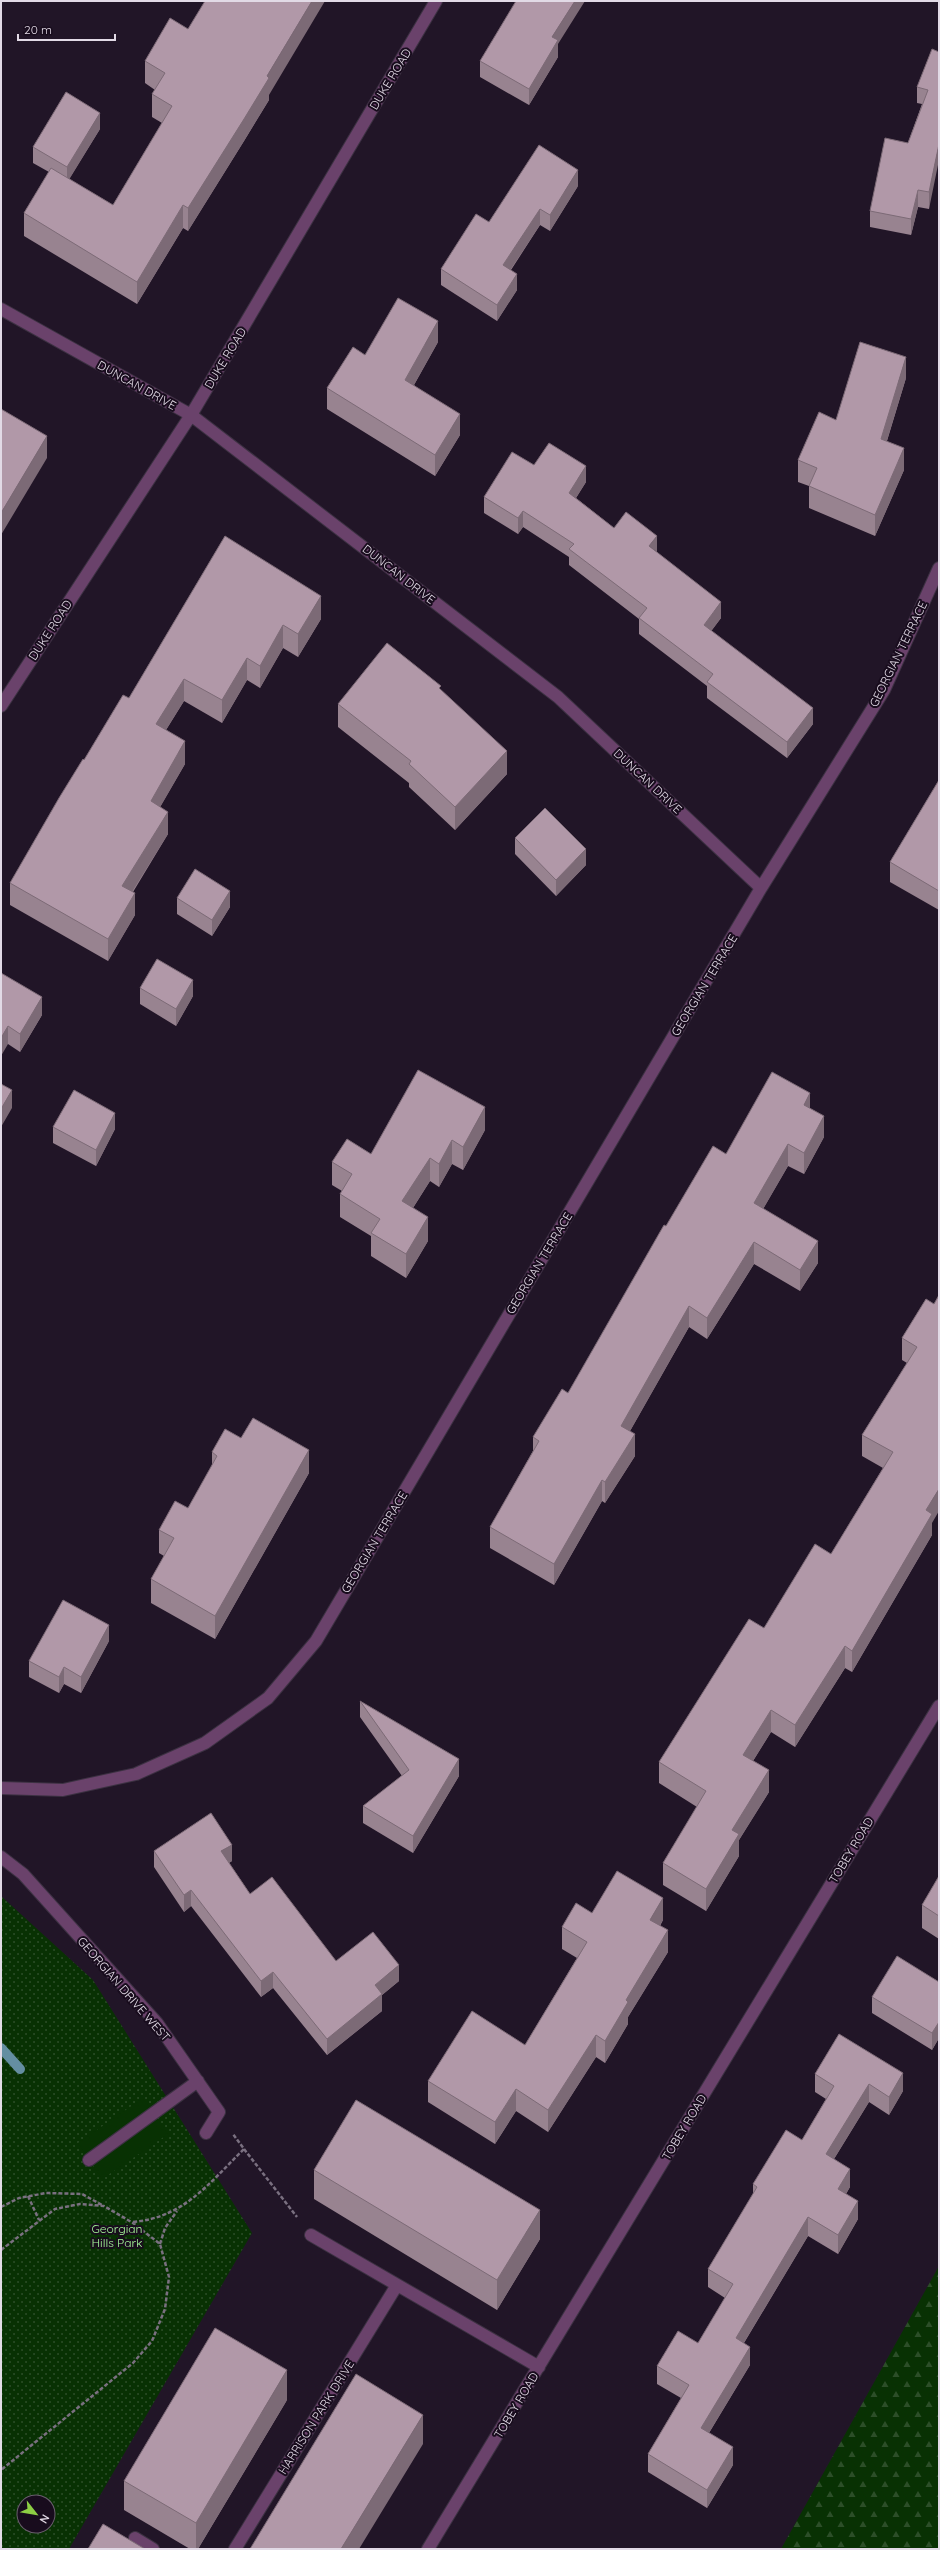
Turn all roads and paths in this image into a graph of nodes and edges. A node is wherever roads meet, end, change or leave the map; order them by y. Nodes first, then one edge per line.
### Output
1 (436, 1) edge
2 (1, 309) edge
3 (192, 415) junction
4 (939, 568) edge
5 (1, 706) edge
6 (761, 888) junction
7 (939, 1706) edge
8 (1, 1788) edge
9 (1, 1857) edge
10 (198, 2081) junction
11 (219, 2112) junction
12 (206, 2133) dead end
13 (244, 2149) junction
14 (90, 2160) dead end
15 (28, 2196) junction
16 (104, 2206) junction
17 (1, 2207) edge
18 (178, 2210) junction
19 (39, 2220) junction
20 (133, 2223) junction
21 (311, 2235) joint
22 (160, 2244) junction
23 (1, 2250) edge
24 (397, 2285) junction
25 (538, 2367) junction
26 (1, 2470) edge
27 (135, 2538) dead end
28 (153, 2549) edge
29 (235, 2549) edge
30 (428, 2549) edge

1 - 3 street, DUKE ROAD
2 - 3 street, DUNCAN DRIVE
3 - 5 street, DUKE ROAD
3 - 6 street, DUNCAN DRIVE
4 - 6 street, GEORGIAN TERRACE
6 - 8 street, GEORGIAN TERRACE
7 - 25 street, TOBEY ROAD
9 - 10 street, GEORGIAN DRIVE WEST
10 - 11 street, GEORGIAN DRIVE WEST
10 - 14 street
11 - 12 street
11 - 13 path
13 - 18 path
13 - 21 path
15 - 16 path
15 - 17 path
15 - 19 path
16 - 19 path
16 - 20 path
18 - 20 path
18 - 22 path
19 - 23 path
20 - 22 path
21 - 24 street
22 - 26 path
24 - 25 street
24 - 29 street, HARRISON PARK DRIVE
25 - 30 street, TOBEY ROAD
27 - 28 street

